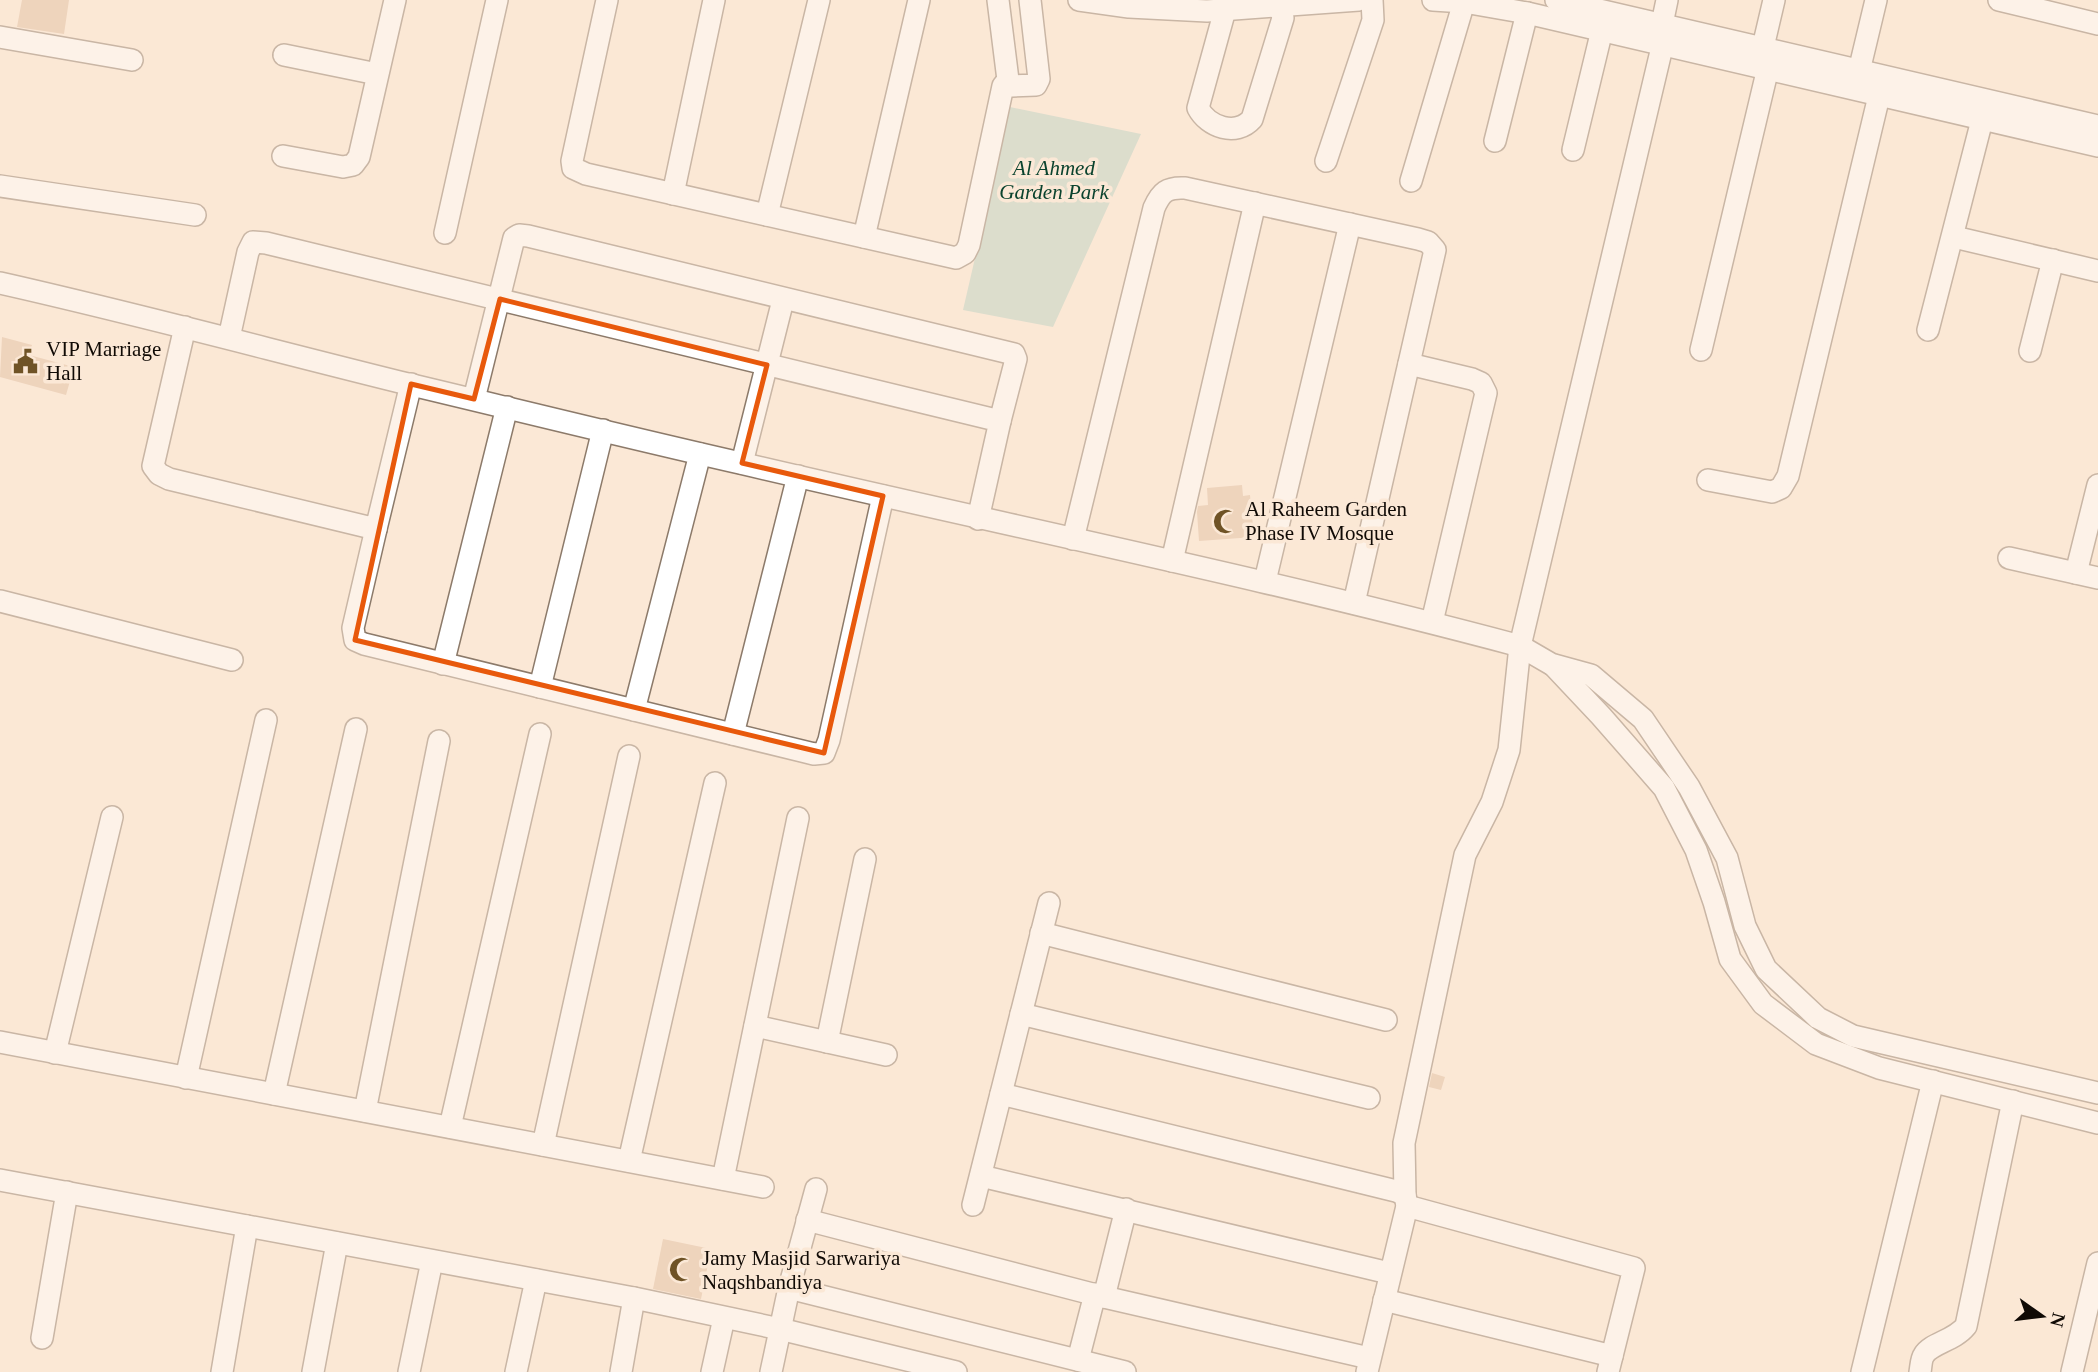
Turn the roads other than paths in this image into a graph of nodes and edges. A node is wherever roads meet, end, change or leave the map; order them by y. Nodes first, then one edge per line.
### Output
1 (395, 0) edge
2 (497, 0) edge
3 (607, 0) edge
4 (714, 0) edge
5 (819, 0) edge
6 (919, 0) edge
7 (998, 0) edge
8 (1030, 0) edge
9 (1079, 0) edge
10 (1359, 0) edge
11 (1372, 0) edge
12 (1433, 0) edge
13 (1667, 0) edge
14 (1774, 0) edge
15 (1876, 0) edge
16 (1999, 0) edge
17 (1320, 1) edge
18 (1464, 2) junction
19 (1224, 5) edge
20 (1280, 6) junction
21 (1569, 7) edge
22 (1527, 13) junction
23 (2086, 15) edge
24 (1602, 30) junction
25 (1662, 33) junction
26 (0, 37) edge
27 (1763, 47) junction
28 (284, 55) dead end
29 (132, 60) dead end
30 (1768, 68) junction
31 (1859, 71) junction
32 (377, 74) junction
33 (1008, 80) junction
34 (1879, 96) junction
35 (1982, 120) junction
36 (2098, 126) edge
37 (1495, 141) dead end
38 (2098, 146) edge
39 (1573, 150) dead end
40 (283, 156) dead end
41 (1326, 161) dead end
42 (1411, 181) dead end
43 (0, 186) edge
44 (673, 194) junction
45 (1255, 203) junction
46 (195, 215) dead end
47 (767, 215) junction
48 (1350, 224) junction
49 (444, 233) dead end
50 (864, 237) junction
51 (1954, 237) junction
52 (2053, 260) junction
53 (2098, 271) edge
54 (0, 283) edge
55 (500, 299) junction
56 (783, 299) junction
57 (185, 327) junction
58 (1928, 330) dead end
59 (229, 338) junction
60 (1701, 350) dead end
61 (2030, 351) dead end
62 (1409, 364) junction
63 (767, 365) junction
64 (411, 384) junction
65 (474, 399) junction
66 (507, 407) junction
67 (1000, 421) junction
68 (603, 430) junction
69 (700, 454) junction
70 (742, 463) junction
71 (798, 476) junction
72 (1708, 480) dead end
73 (2098, 485) edge
74 (883, 496) junction
75 (978, 519) junction
76 (376, 529) junction
77 (1073, 539) junction
78 (2009, 558) dead end
79 (1172, 561) junction
80 (2076, 573) junction
81 (2098, 578) edge
82 (1265, 581) junction
83 (0, 601) edge
84 (1354, 603) junction
85 (1432, 622) junction
86 (1520, 646) junction
87 (232, 660) dead end
88 (443, 664) junction
89 (1551, 664) junction
90 (541, 687) junction
91 (634, 710) junction
92 (266, 720) dead end
93 (356, 729) dead end
94 (540, 734) dead end
95 (733, 734) junction
96 (439, 741) dead end
97 (629, 756) dead end
98 (715, 783) dead end
99 (112, 817) dead end
100 (798, 818) dead end
101 (865, 859) dead end
102 (1049, 903) dead end
103 (1041, 933) junction
104 (1021, 1014) junction
105 (1386, 1020) dead end
106 (755, 1026) junction
107 (0, 1042) edge
108 (827, 1042) junction
109 (1886, 1043) junction
110 (55, 1053) junction
111 (886, 1055) dead end
112 (1879, 1068) junction
113 (186, 1077) junction
114 (1933, 1081) junction
115 (2098, 1093) edge
116 (274, 1094) junction
117 (1001, 1094) junction
118 (1369, 1098) dead end
119 (2013, 1101) junction
120 (365, 1111) junction
121 (2098, 1123) edge
122 (450, 1128) junction
123 (543, 1145) junction
124 (629, 1161) junction
125 (981, 1176) junction
126 (723, 1179) junction
127 (0, 1180) edge
128 (763, 1187) dead end
129 (816, 1189) dead end
130 (67, 1192) junction
131 (1406, 1201) junction
132 (973, 1205) dead end
133 (1126, 1209) junction
134 (807, 1220) junction
135 (247, 1226) junction
136 (337, 1243) junction
137 (432, 1261) junction
138 (2098, 1264) edge
139 (1389, 1273) junction
140 (536, 1280) junction
141 (789, 1288) junction
142 (1099, 1296) junction
143 (634, 1298) junction
144 (1384, 1300) junction
145 (724, 1318) junction
146 (780, 1329) junction
147 (42, 1338) dead end
148 (1078, 1360) junction
149 (1610, 1364) edge
150 (1368, 1365) edge
151 (222, 1372) edge
152 (313, 1372) edge
153 (409, 1372) edge
154 (516, 1372) edge
155 (621, 1372) edge
156 (712, 1372) edge
157 (771, 1372) edge
158 (956, 1372) edge
159 (1125, 1372) edge
160 (1862, 1372) edge
161 (1920, 1372) edge
162 (2073, 1372) edge

1 - 32 street
2 - 49 street
3 - 44 street
4 - 44 street
5 - 47 street
6 - 50 street
7 - 33 street
8 - 33 street
9 - 19 street
10 - 17 street
11 - 41 street
12 - 18 street
13 - 25 street
14 - 27 street
15 - 31 street
16 - 23 street
17 - 20 street
18 - 22 street
18 - 42 street
19 - 20 street
19 - 20 street
21 - 22 street
21 - 24 street
21 - 25 street
22 - 37 street
24 - 25 street
24 - 39 street
25 - 27 street
25 - 30 street
25 - 86 street
26 - 29 street
27 - 31 street
28 - 32 street
30 - 34 street
30 - 60 street
31 - 36 street
32 - 40 street
33 - 50 street
34 - 35 street
34 - 72 street
35 - 38 street
35 - 51 street
43 - 46 street
44 - 47 street
45 - 48 street
45 - 77 street
45 - 79 street
47 - 50 street
48 - 62 street
48 - 82 street
51 - 52 street
51 - 58 street
52 - 53 street
52 - 61 street
54 - 57 street
55 - 56 street
55 - 59 street
55 - 63 street
55 - 65 street
56 - 63 street
56 - 67 street
57 - 59 street
57 - 76 street
59 - 64 street
62 - 84 street
62 - 85 street
63 - 67 street
63 - 70 street
64 - 65 street
64 - 76 street
65 - 66 street
66 - 68 street
66 - 88 street
67 - 75 street
68 - 69 street
68 - 90 street
69 - 70 street
69 - 91 street
70 - 71 street
71 - 74 street
71 - 95 street
73 - 80 street
74 - 75 street
74 - 95 street
75 - 77 street
76 - 88 street
77 - 79 street
78 - 80 street
79 - 82 street
80 - 81 street
82 - 84 street
83 - 87 street
84 - 85 street
85 - 86 street
86 - 89 street
86 - 131 street
88 - 90 street
89 - 109 street
89 - 112 street
90 - 91 street
91 - 95 street
92 - 113 street
93 - 116 street
94 - 122 street
96 - 120 street
97 - 123 street
98 - 124 street
99 - 110 street
100 - 106 street
101 - 108 street
102 - 103 street
103 - 104 street
103 - 105 street
104 - 117 street
104 - 118 street
106 - 108 street
106 - 126 street
107 - 110 street
108 - 111 street
109 - 112 street
109 - 115 street
110 - 113 street
112 - 114 street
113 - 116 street
114 - 119 street
114 - 160 street
116 - 120 street
117 - 125 street
117 - 131 street
119 - 121 street
119 - 161 street
120 - 122 street
122 - 123 street
123 - 124 street
124 - 126 street
125 - 132 street
125 - 133 street
126 - 128 street
127 - 130 street
129 - 134 street
130 - 135 street
130 - 147 street
131 - 139 street
131 - 149 street
133 - 139 street
133 - 142 street
134 - 141 street
134 - 142 street
135 - 136 street
135 - 151 street
136 - 137 street
136 - 152 street
137 - 140 street
137 - 153 street
138 - 162 street
139 - 144 street
140 - 143 street
140 - 154 street
141 - 146 street
141 - 148 street
142 - 148 street
142 - 150 street
143 - 145 street
143 - 155 street
144 - 149 street
144 - 150 street
145 - 146 street
145 - 156 street
146 - 157 street
146 - 158 street
148 - 159 street

